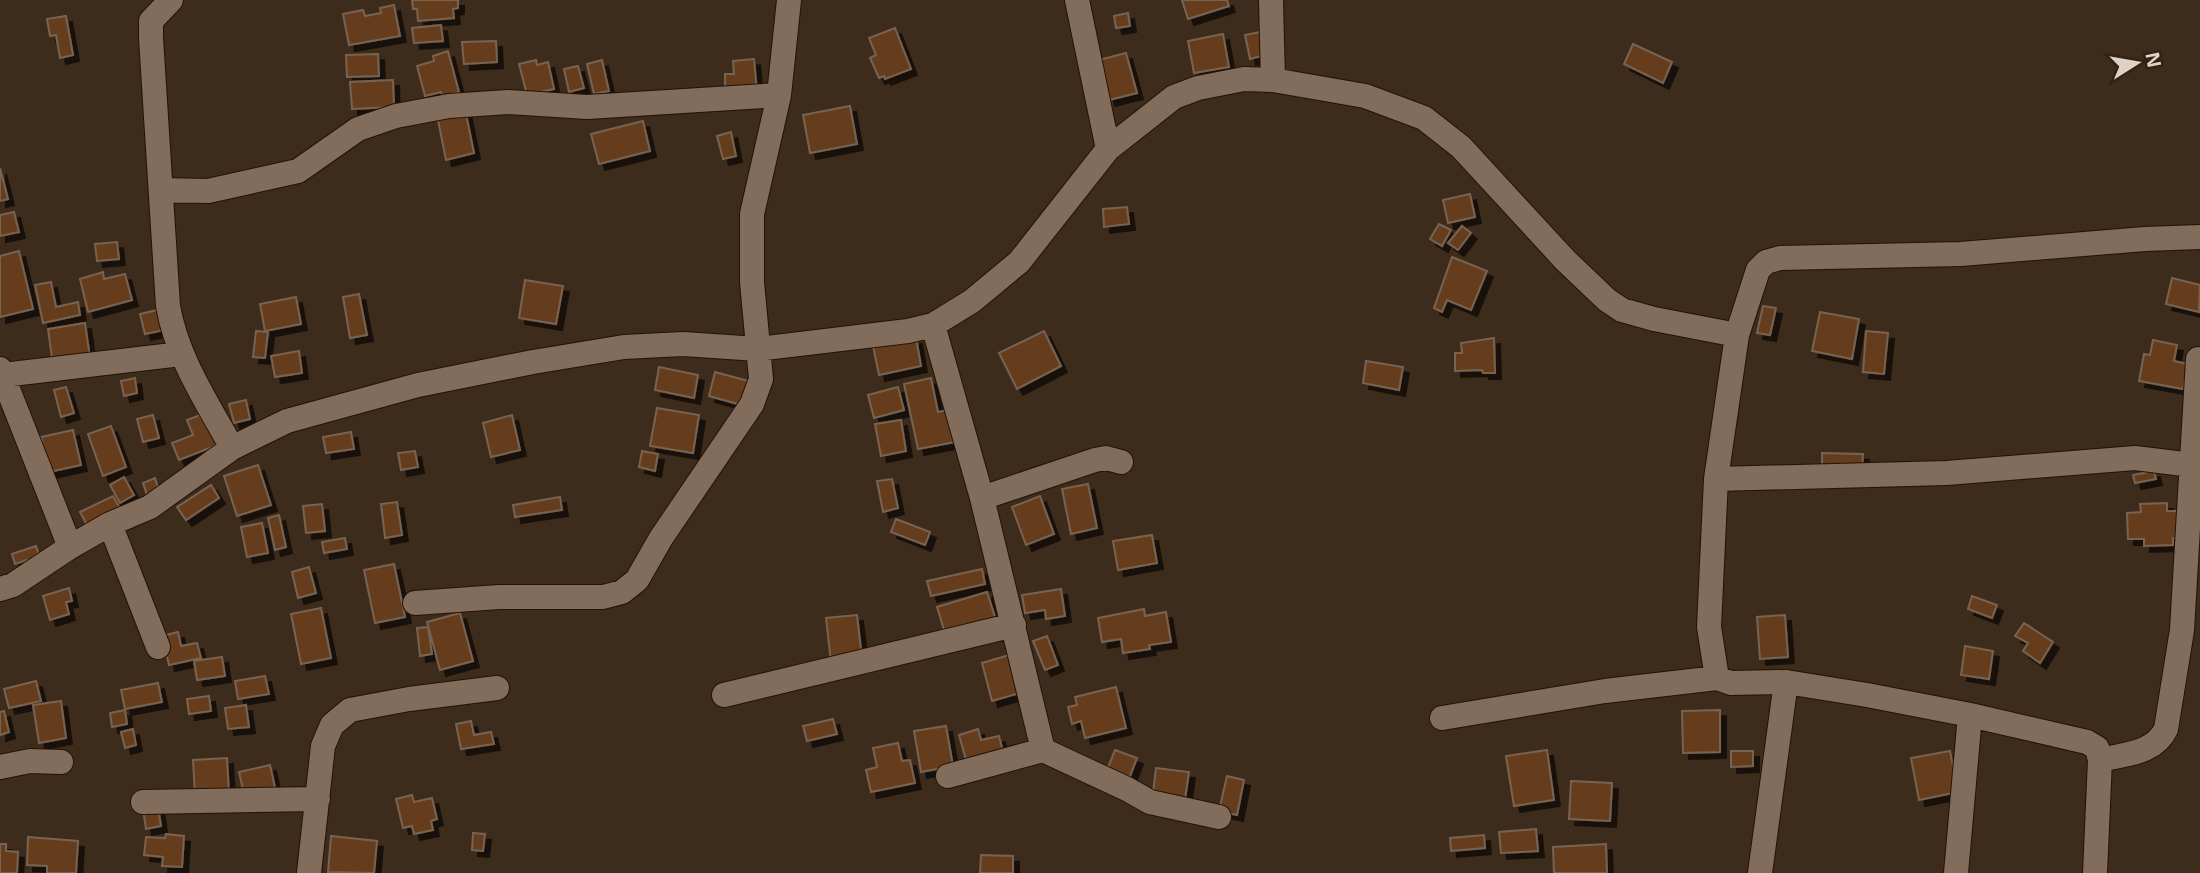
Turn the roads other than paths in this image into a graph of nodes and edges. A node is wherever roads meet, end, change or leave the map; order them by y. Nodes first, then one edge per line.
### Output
1 (171, 0) edge
2 (789, 0) edge
3 (1077, 0) edge
4 (1271, 0) edge
5 (1273, 80) junction
6 (779, 95) junction
7 (1108, 149) junction
8 (161, 190) junction
9 (2200, 237) edge
10 (933, 325) junction
11 (1737, 335) junction
12 (758, 349) junction
13 (181, 354) junction
14 (2198, 359) edge
15 (1, 372) edge
16 (232, 448) junction
17 (1121, 462) dead end
18 (2192, 465) junction
19 (1716, 479) junction
20 (982, 498) junction
21 (110, 524) junction
22 (69, 547) junction
23 (0, 589) edge
24 (415, 603) dead end
25 (1014, 625) junction
26 (158, 647) dead end
27 (1717, 678) junction
28 (1786, 682) junction
29 (497, 688) dead end
30 (724, 695) dead end
31 (1969, 715) junction
32 (1442, 718) dead end
33 (1043, 750) junction
34 (2100, 760) junction
35 (61, 762) dead end
36 (0, 767) edge
37 (948, 776) dead end
38 (318, 799) junction
39 (144, 802) dead end
40 (1219, 817) dead end
41 (309, 873) edge
42 (1760, 873) edge
43 (1956, 873) edge
44 (2095, 873) edge

1 - 8 street
2 - 6 street
3 - 7 street
4 - 5 street
5 - 7 street
5 - 11 street
6 - 8 street
6 - 12 street
7 - 10 street
8 - 13 street
9 - 11 street
10 - 12 street
10 - 20 street
11 - 19 street
12 - 16 street
12 - 24 street
13 - 15 street
13 - 16 street
14 - 18 street
15 - 22 street
16 - 21 street
17 - 20 street
18 - 19 street
18 - 34 street
19 - 27 street
20 - 25 street
21 - 22 street
21 - 26 street
22 - 23 street
25 - 30 street
25 - 33 street
27 - 28 street
27 - 32 street
28 - 31 street
28 - 42 street
29 - 38 street
31 - 34 street
31 - 43 street
33 - 37 street
33 - 40 street
34 - 44 street
35 - 36 street
38 - 39 street
38 - 41 street

